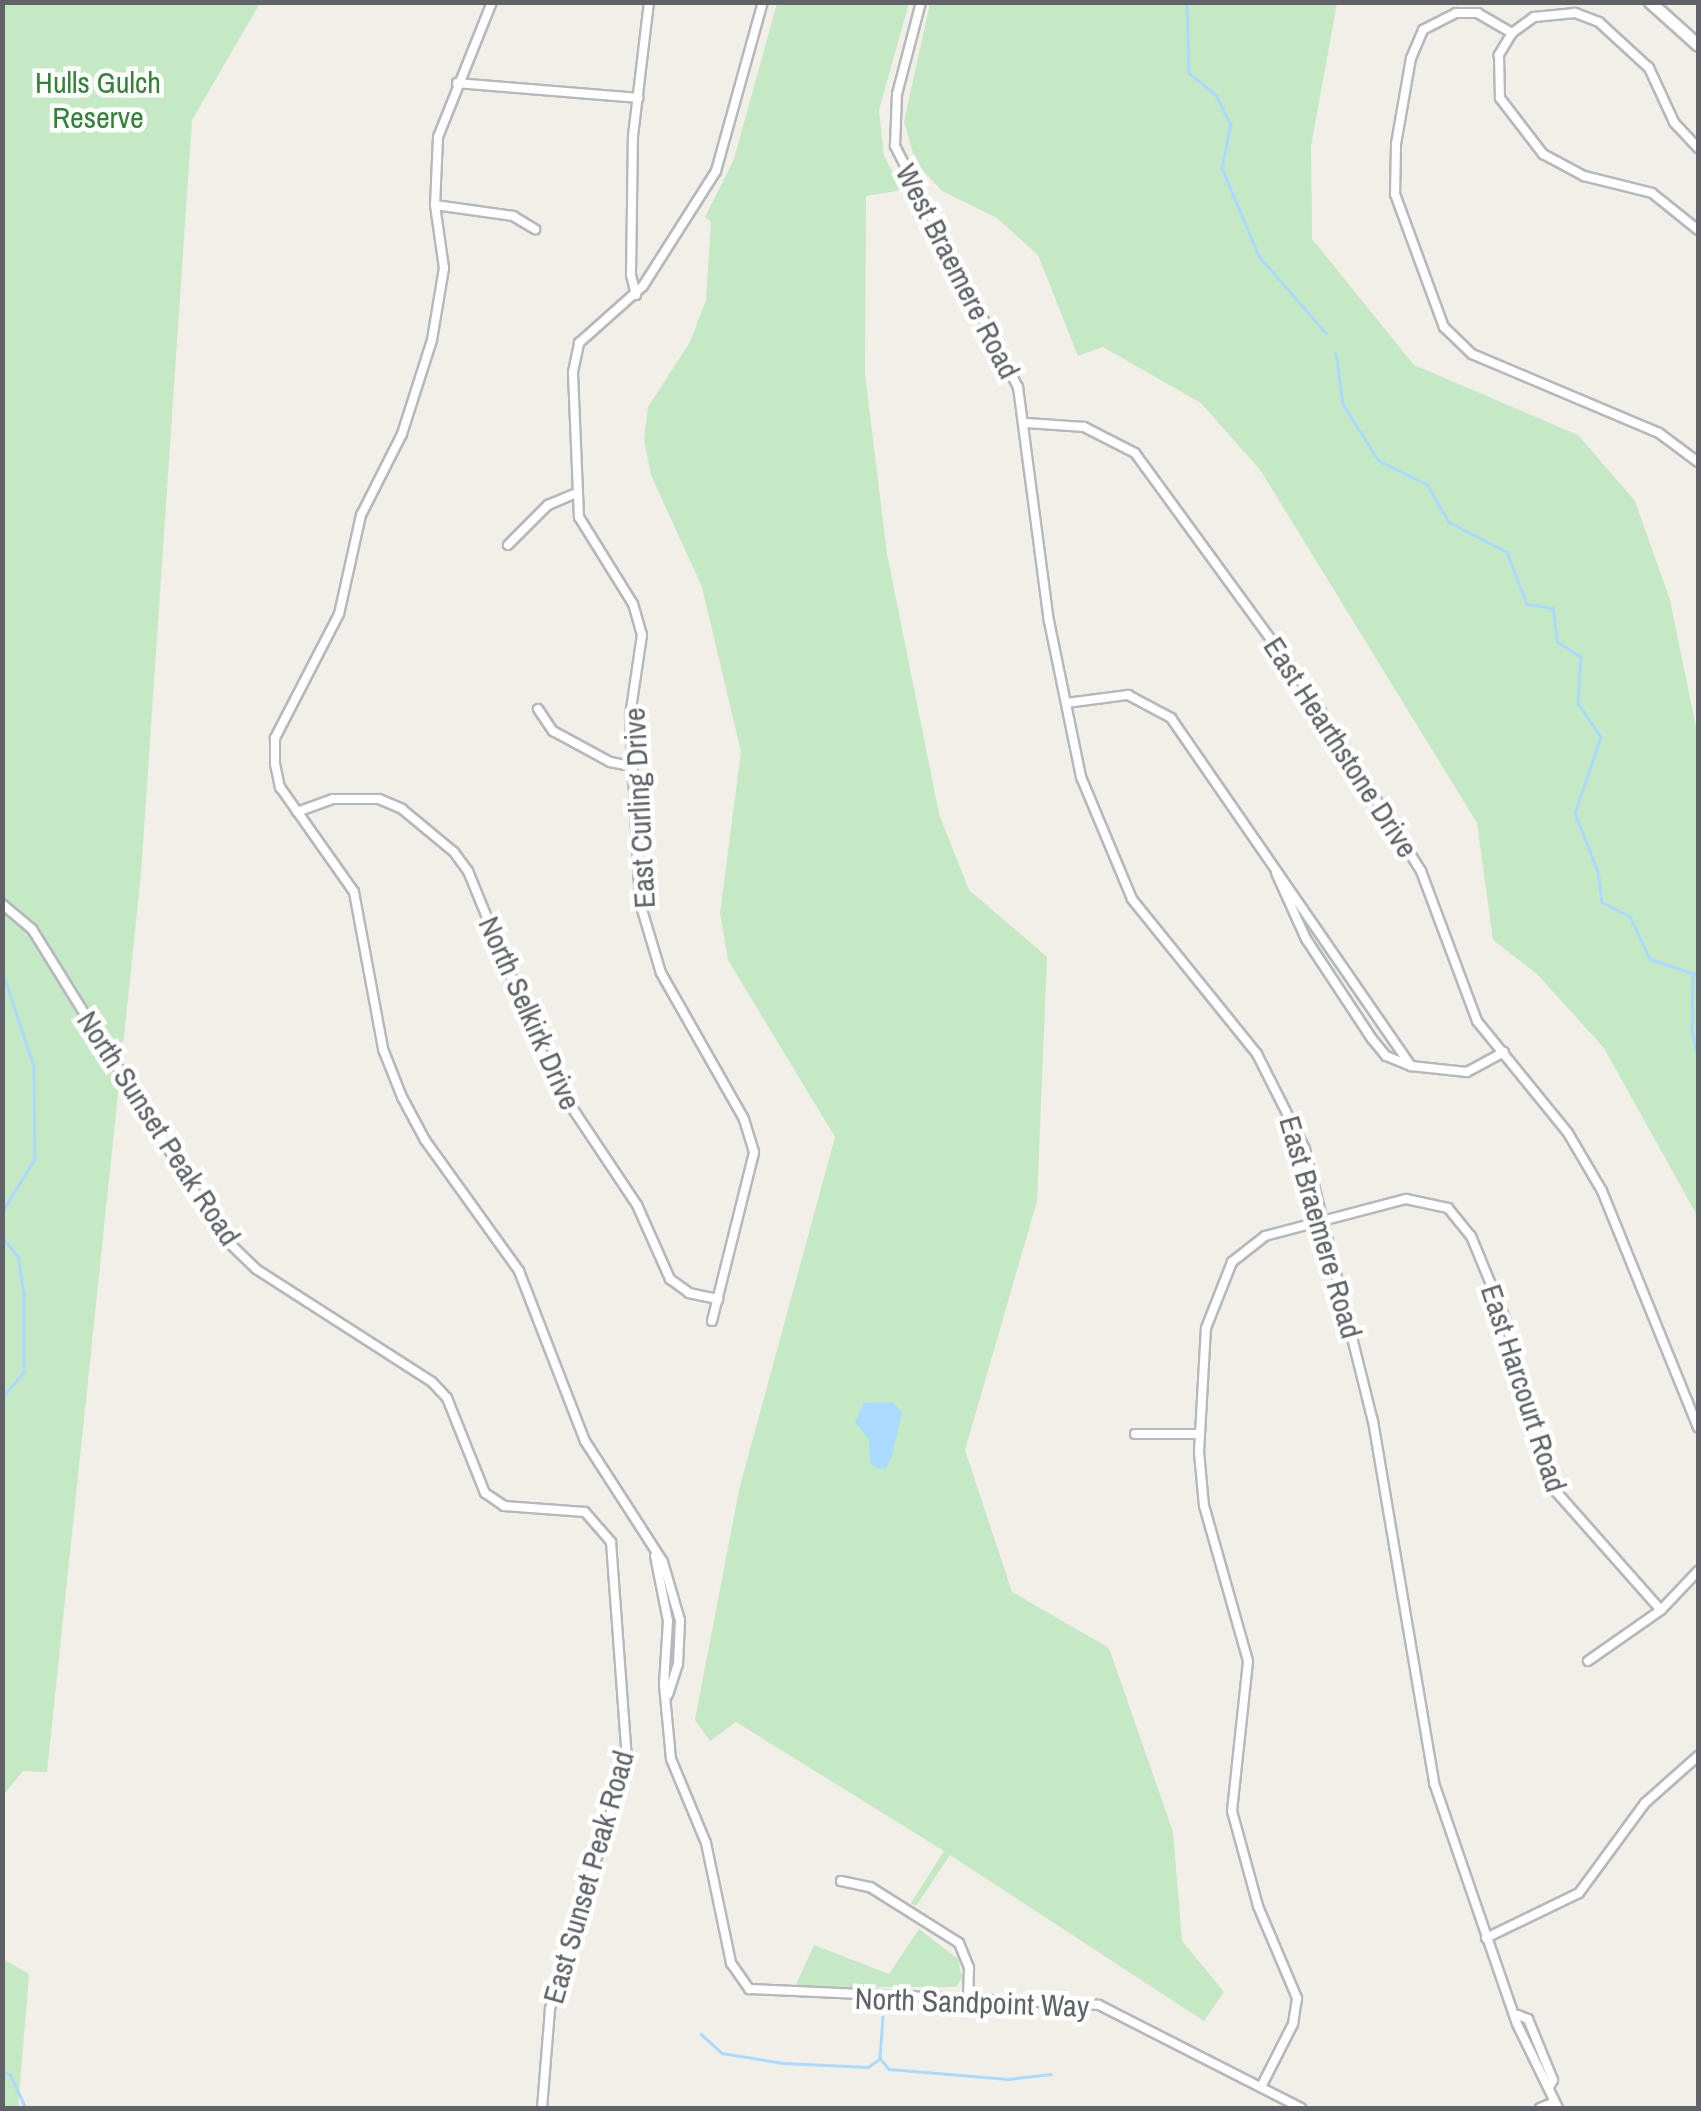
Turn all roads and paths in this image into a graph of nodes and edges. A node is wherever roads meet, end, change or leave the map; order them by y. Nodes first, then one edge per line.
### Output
1 (492, 2) edge
2 (649, 2) edge
3 (763, 2) edge
4 (921, 2) edge
5 (1650, 2) edge
6 (1512, 33) junction
7 (1698, 45) edge
8 (457, 83) junction
9 (638, 98) junction
10 (1698, 148) edge
11 (435, 205) junction
12 (535, 229) dead end
13 (1698, 230) edge
14 (636, 295) junction
15 (1027, 423) junction
16 (1698, 462) edge
17 (574, 494) junction
18 (508, 545) dead end
19 (1066, 703) junction
20 (538, 709) dead end
21 (632, 766) junction
22 (298, 812) junction
23 (2, 904) edge
24 (1504, 1052) junction
25 (1324, 1221) junction
26 (718, 1299) junction
27 (712, 1320) dead end
28 (1698, 1427) edge
29 (1135, 1434) dead end
30 (1198, 1434) junction
31 (604, 1527) joint
32 (1698, 1571) edge
33 (1661, 1610) junction
34 (1588, 1661) dead end
35 (1698, 1756) edge
36 (841, 1881) dead end
37 (1486, 1938) junction
38 (968, 1998) junction
39 (1260, 2087) junction
40 (1556, 2105) edge
41 (542, 2108) edge
42 (1301, 2108) edge
43 (1540, 2108) edge

1 - 8 street
2 - 9 street
3 - 14 street
4 - 15 street, West Braemere Road
5 - 7 street
6 - 10 street
6 - 13 street
6 - 16 street
8 - 9 street
8 - 11 street
9 - 14 street
11 - 12 street
11 - 22 street
14 - 17 street, East Curling Drive
15 - 19 street, East Braemere Road
15 - 24 street, East Hearthstone Drive
17 - 18 street
17 - 21 street, East Curling Drive
19 - 24 street
19 - 25 street, East Braemere Road
20 - 21 street
21 - 26 street, East Curling Drive
22 - 26 street, North Selkirk Drive
22 - 38 street, North Sandpoint Way
23 - 31 street, North Sunset Peak Road
24 - 28 street, East Hearthstone Drive
25 - 30 street, East Harcourt Road
25 - 33 street, East Harcourt Road
25 - 37 street, East Braemere Road
26 - 27 street, East Curling Drive
29 - 30 street
30 - 39 street, East Harcourt Road
31 - 41 street, East Sunset Peak Road
32 - 33 street
33 - 34 street
35 - 37 street
36 - 38 street
37 - 40 street, East Braemere Road
38 - 39 street, North Sandpoint Way
39 - 42 street, North Sandpoint Way
40 - 43 street

